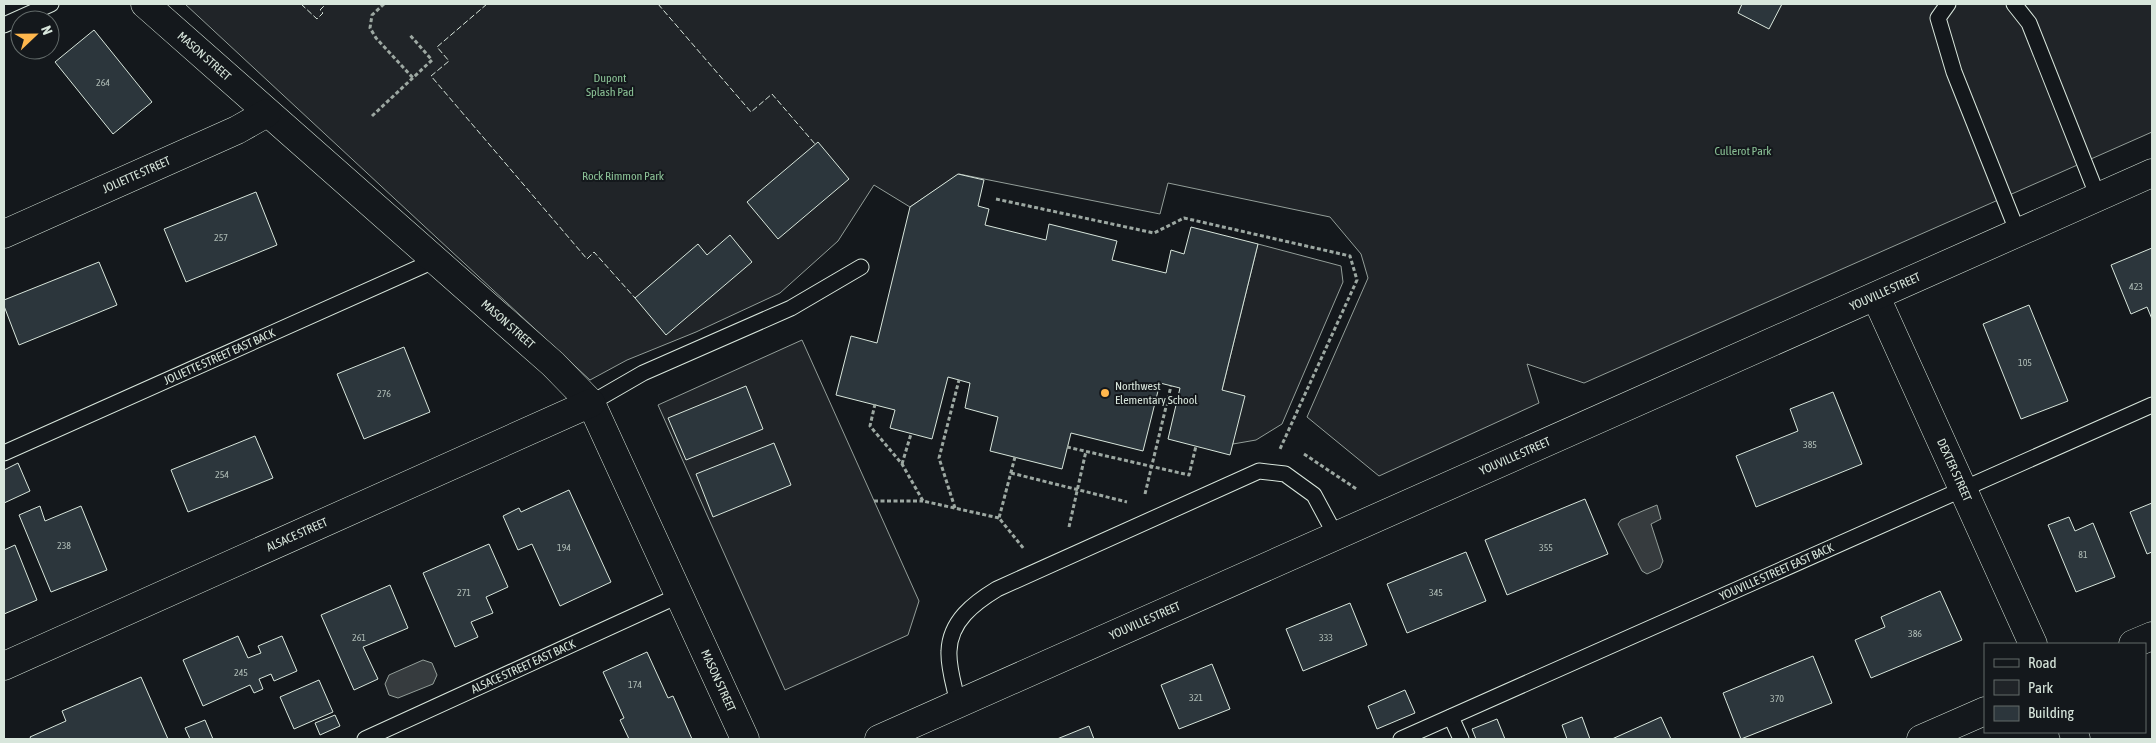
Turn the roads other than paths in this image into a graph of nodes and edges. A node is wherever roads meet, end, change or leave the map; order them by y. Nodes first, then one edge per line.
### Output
1 (52, 4) edge
2 (145, 4) edge
3 (1948, 4) edge
4 (2014, 4) edge
5 (4, 25) edge
6 (267, 112) junction
7 (2152, 173) edge
8 (2098, 197) junction
9 (2018, 233) junction
10 (4, 234) edge
11 (436, 260) junction
12 (861, 267) dead end
13 (1876, 297) junction
14 (591, 403) junction
15 (2152, 405) edge
16 (4, 453) edge
17 (1964, 490) junction
18 (1336, 536) junction
19 (680, 595) junction
20 (2152, 636) edge
21 (2033, 643) edge
22 (2136, 643) edge
23 (4, 666) edge
24 (958, 704) junction
25 (1984, 711) edge
26 (1452, 717) junction
27 (365, 739) edge
28 (745, 739) edge
29 (879, 739) edge
30 (1401, 739) edge
31 (1461, 739) edge
32 (1920, 739) edge

1 - 5 lane
2 - 6 street, MASON STREET
3 - 9 lane
4 - 8 lane
6 - 10 street, JOLIETTE STREET
6 - 11 street, MASON STREET
7 - 8 street, YOUVILLE STREET
8 - 9 street, YOUVILLE STREET
9 - 13 street, YOUVILLE STREET
11 - 14 street, MASON STREET
11 - 16 lane, JOLIETTE STREET EAST BACK
12 - 14 lane
13 - 17 street, DEXTER STREET
13 - 18 street, YOUVILLE STREET
14 - 19 street, MASON STREET
14 - 23 street, ALSACE STREET
15 - 17 lane, YOUVILLE STREET EAST BACK
17 - 21 street, DEXTER STREET
17 - 26 lane, YOUVILLE STREET EAST BACK
18 - 24 street, YOUVILLE STREET
18 - 24 lane
19 - 27 lane, ALSACE STREET EAST BACK
19 - 28 street, MASON STREET
20 - 22 street
24 - 29 street, YOUVILLE STREET
25 - 32 street
26 - 30 lane, YOUVILLE STREET EAST BACK
26 - 31 lane

